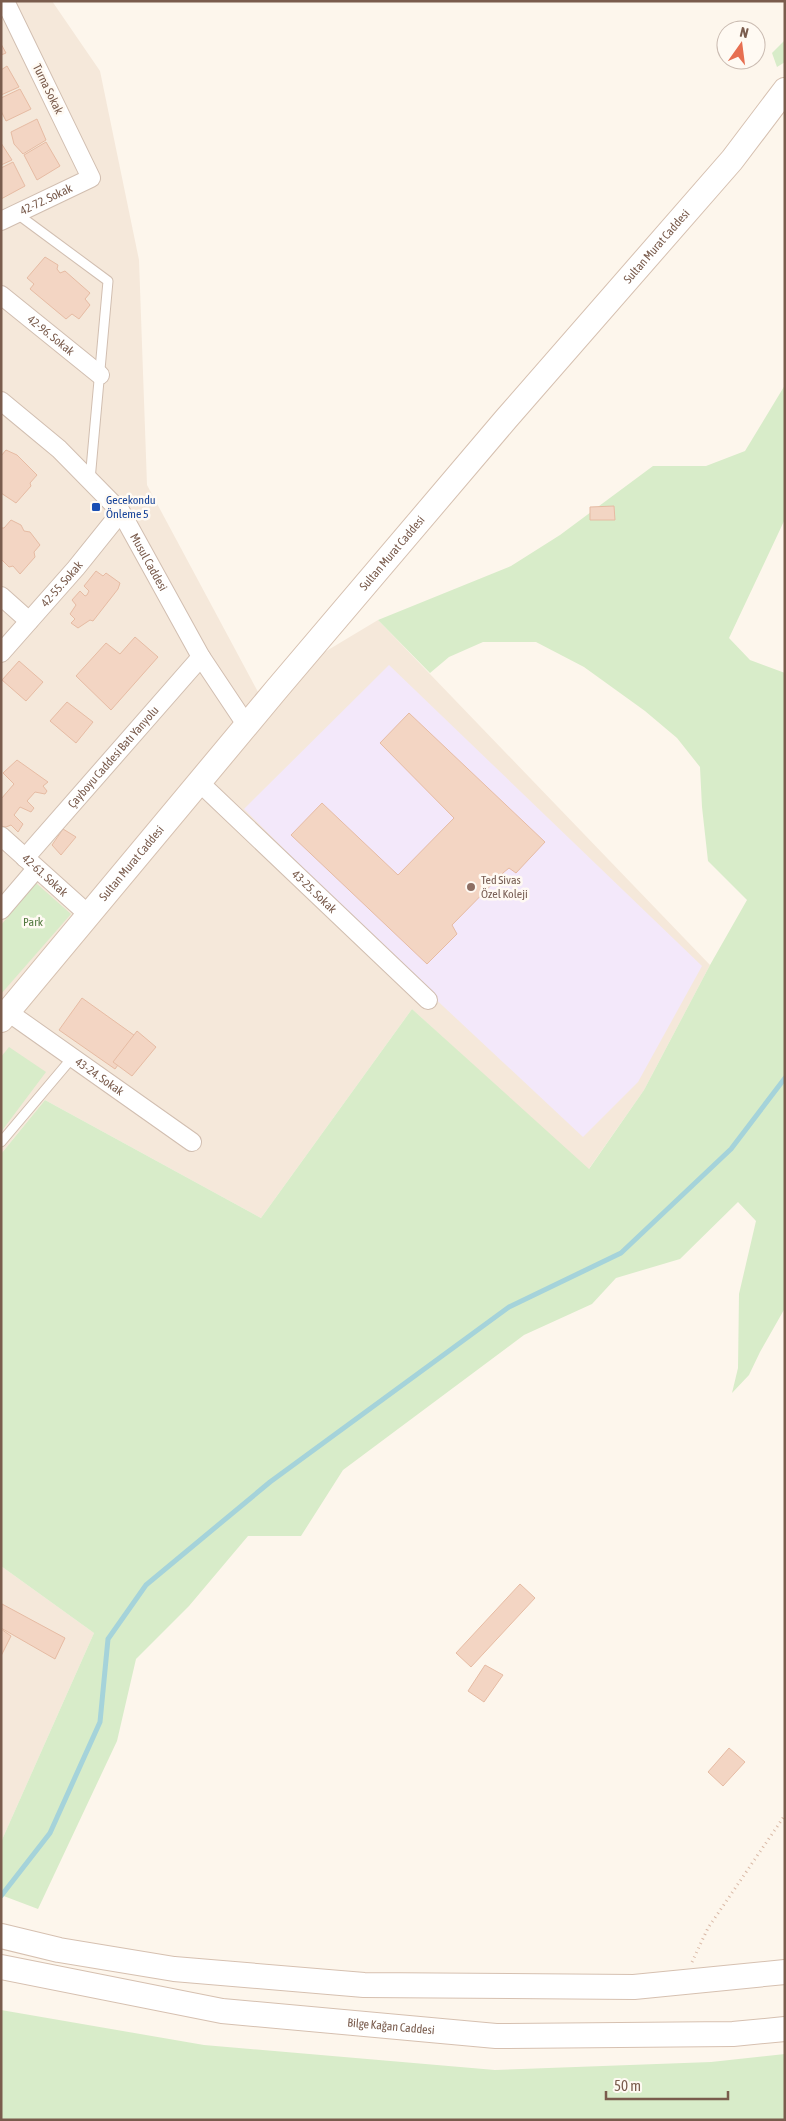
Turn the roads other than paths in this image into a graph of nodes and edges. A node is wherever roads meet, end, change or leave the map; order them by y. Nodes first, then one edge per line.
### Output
1 (5, 1) edge
2 (785, 90) edge
3 (91, 178) joint
4 (6, 217) edge
5 (1, 295) edge
6 (100, 376) junction
7 (1, 401) edge
8 (90, 480) junction
9 (121, 512) junction
10 (1, 596) edge
11 (29, 621) junction
12 (1, 653) edge
13 (201, 657) junction
14 (247, 726) junction
15 (199, 782) junction
16 (1, 836) edge
17 (30, 863) junction
18 (1, 910) edge
19 (89, 915) junction
20 (428, 1000) dead end
21 (5, 1016) edge
22 (72, 1058) junction
23 (1, 1142) edge
24 (192, 1142) dead end
25 (11, 1939) edge
26 (6, 1968) edge
27 (785, 1972) edge
28 (785, 2029) edge

1 - 3 street, Turna Sokak
2 - 14 main road, Sultan Murat Caddesi
3 - 4 street, 42-72. Sokak
4 - 6 lane
5 - 6 street, 42-96. Sokak
6 - 8 lane
7 - 8 street, Musul Caddesi
8 - 9 street, Musul Caddesi
9 - 11 street, 42-55. Sokak
9 - 13 street, Musul Caddesi
10 - 11 street
11 - 12 street, 42-55. Sokak
13 - 14 street, Musul Caddesi
13 - 17 street, Çayboyu Caddesi Batı Yanyolu
14 - 15 main road, Sultan Murat Caddesi
15 - 19 main road, Sultan Murat Caddesi
15 - 20 street, 43-25. Sokak
16 - 17 street, 42-61. Sokak
17 - 18 street, Çayboyu Caddesi Batı Yanyolu
17 - 19 street, 42-61. Sokak
19 - 21 main road, Sultan Murat Caddesi
21 - 22 street, 43-24. Sokak
22 - 23 lane
22 - 24 street, 43-24. Sokak
25 - 27 main road
26 - 28 main road, Bilge Kağan Caddesi

